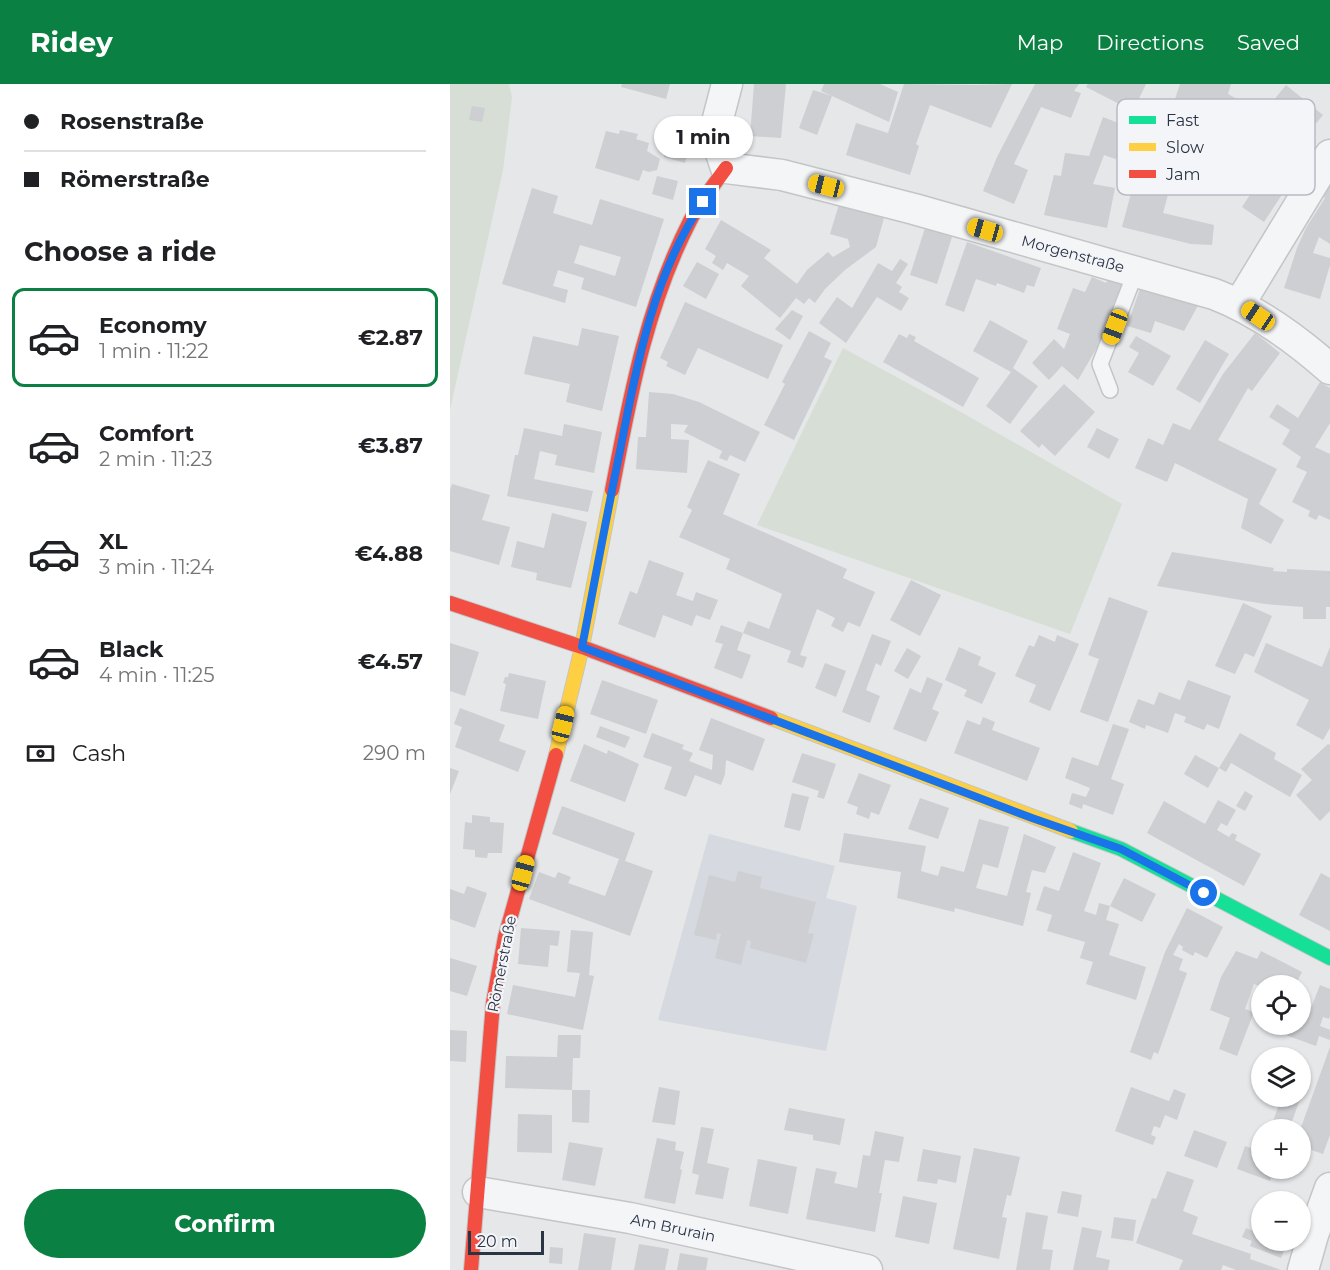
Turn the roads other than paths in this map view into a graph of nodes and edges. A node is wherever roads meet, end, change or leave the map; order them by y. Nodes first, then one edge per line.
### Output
1 (727, 84) edge
2 (1330, 155) edge
3 (726, 168) junction
4 (1315, 180) edge
5 (1306, 195) edge
6 (1136, 271) junction
7 (1240, 303) junction
8 (1330, 369) edge
9 (1110, 390) dead end
10 (450, 603) edge
11 (582, 647) junction
12 (1330, 958) edge
13 (1330, 1188) edge
14 (478, 1192) junction
15 (471, 1270) edge
16 (867, 1270) edge
17 (1303, 1270) edge

1 - 3 street
2 - 4 street
3 - 6 street, Morgenstraße
3 - 11 street, Römerstraße
5 - 7 street
6 - 7 street, Morgenstraße
6 - 9 lane
7 - 8 street, Morgenstraße
10 - 11 street
11 - 12 street
11 - 14 street, Römerstraße
13 - 17 street
14 - 15 street, Römerstraße
14 - 16 street, Am Brurain

